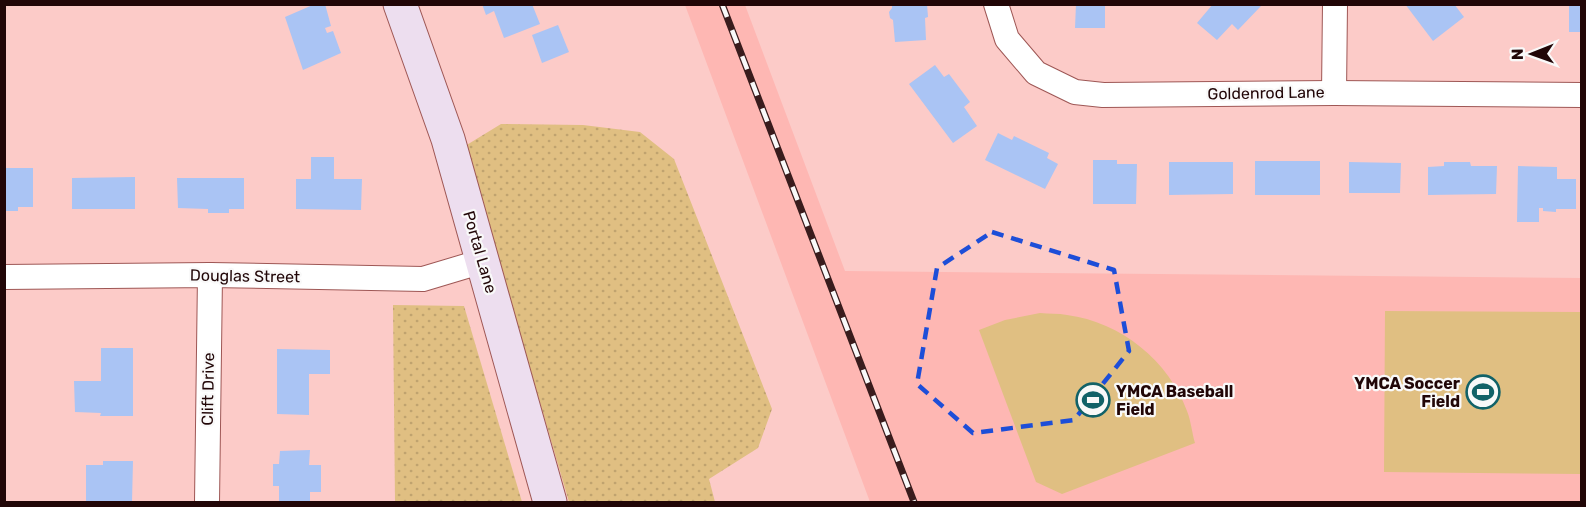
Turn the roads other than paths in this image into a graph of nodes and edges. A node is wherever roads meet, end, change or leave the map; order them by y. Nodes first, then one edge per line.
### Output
1 (400, 4) edge
2 (996, 4) edge
3 (1335, 4) edge
4 (1334, 93) junction
5 (1581, 95) edge
6 (483, 261) junction
7 (210, 276) junction
8 (4, 277) edge
9 (207, 502) edge
10 (550, 502) edge

1 - 6 street, Portal Lane
2 - 4 street, Goldenrod Lane
3 - 4 street
4 - 5 street, Goldenrod Lane
6 - 7 street, Douglas Street
6 - 10 street, Portal Lane
7 - 8 street, Douglas Street
7 - 9 street, Clift Drive

